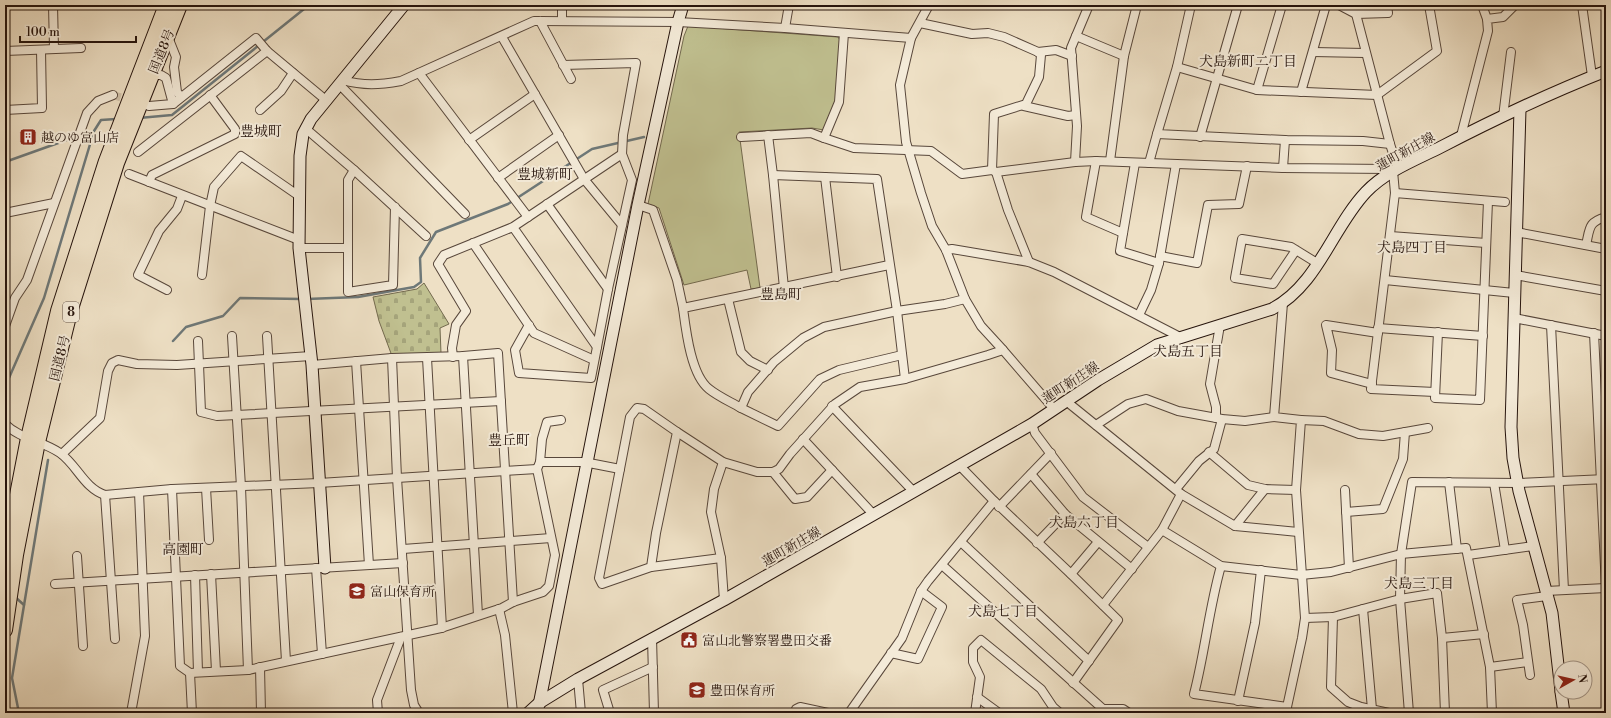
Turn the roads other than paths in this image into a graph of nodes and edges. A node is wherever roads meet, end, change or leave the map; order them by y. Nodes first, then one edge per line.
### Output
1 (52, 5) edge
2 (166, 5) edge
3 (180, 5) edge
4 (404, 5) edge
5 (562, 5) edge
6 (684, 5) edge
7 (789, 5) edge
8 (928, 5) edge
9 (1089, 5) edge
10 (1137, 5) edge
11 (1191, 5) edge
12 (1238, 5) edge
13 (1282, 5) edge
14 (1326, 5) edge
15 (1339, 5) edge
16 (1387, 5) edge
17 (1428, 5) edge
18 (1482, 5) edge
19 (1515, 5) edge
20 (1582, 5) edge
21 (1356, 14) junction
22 (1487, 19) junction
23 (540, 20) junction
24 (562, 20) junction
25 (678, 22) junction
26 (920, 23) junction
27 (785, 28) junction
28 (844, 33) junction
29 (167, 36) junction
30 (1076, 36) junction
31 (502, 37) junction
32 (911, 38) junction
33 (81, 48) dead end
34 (54, 49) junction
35 (41, 50) junction
36 (5, 51) edge
37 (267, 51) junction
38 (1038, 52) junction
39 (1312, 52) junction
40 (1511, 52) dead end
41 (1365, 53) junction
42 (1072, 56) junction
43 (1124, 56) junction
44 (563, 65) junction
45 (1177, 67) junction
46 (1606, 71) edge
47 (293, 73) junction
48 (419, 73) junction
49 (152, 75) junction
50 (1592, 76) junction
51 (1217, 78) junction
52 (571, 79) dead end
53 (341, 82) junction
54 (1257, 90) junction
55 (1301, 92) junction
56 (535, 94) junction
57 (113, 95) tunnel mouth
58 (210, 95) junction
59 (1377, 95) junction
60 (181, 97) junction
61 (327, 101) junction
62 (173, 104) junction
63 (149, 106) dead end
64 (1024, 106) junction
65 (1520, 109) junction
66 (5, 110) edge
67 (260, 110) dead end
68 (1076, 115) junction
69 (1503, 117) junction
70 (305, 128) junction
71 (1157, 134) junction
72 (559, 135) junction
73 (768, 135) junction
74 (1461, 136) junction
75 (741, 137) dead end
76 (1200, 137) junction
77 (824, 138) junction
78 (469, 140) junction
79 (1285, 140) junction
80 (1390, 144) junction
81 (908, 151) junction
82 (138, 152) dead end
83 (622, 154) junction
84 (1096, 161) junction
85 (1110, 161) junction
86 (1075, 162) junction
87 (1135, 162) junction
88 (1149, 163) junction
89 (1176, 164) junction
90 (1247, 166) junction
91 (1283, 168) junction
92 (354, 170) junction
93 (1395, 170) junction
94 (994, 171) junction
95 (129, 174) dead end
96 (773, 175) junction
97 (825, 177) junction
98 (498, 178) junction
99 (584, 179) junction
100 (149, 182) junction
101 (1396, 193) junction
102 (182, 196) junction
103 (299, 196) junction
104 (1488, 201) junction
105 (1505, 202) dead end
106 (54, 203) junction
107 (547, 204) junction
108 (210, 206) junction
109 (638, 206) junction
110 (395, 207) junction
111 (5, 213) edge
112 (465, 214) dead end
113 (528, 217) junction
114 (1606, 217) edge
115 (622, 225) junction
116 (513, 227) junction
117 (1516, 232) junction
118 (1123, 233) junction
119 (426, 236) dead end
120 (1390, 236) junction
121 (473, 243) junction
122 (1486, 243) junction
123 (299, 244) junction
124 (1586, 245) junction
125 (348, 248) junction
126 (1606, 249) edge
127 (946, 250) junction
128 (1296, 250) junction
129 (1160, 260) junction
130 (1029, 262) junction
131 (1317, 263) junction
132 (889, 265) junction
133 (202, 275) dead end
134 (1515, 275) junction
135 (837, 277) junction
136 (1384, 280) junction
137 (784, 288) junction
138 (608, 289) junction
139 (167, 290) dead end
140 (1484, 290) junction
141 (1606, 291) edge
142 (1514, 293) junction
143 (728, 299) junction
144 (965, 299) junction
145 (1283, 303) junction
146 (683, 308) junction
147 (897, 311) junction
148 (1139, 315) junction
149 (1514, 318) junction
150 (529, 325) junction
151 (1220, 325) junction
152 (1551, 325) junction
153 (5, 326) edge
154 (1378, 331) junction
155 (1438, 332) junction
156 (1594, 334) junction
157 (232, 336) dead end
158 (267, 336) dead end
159 (1483, 336) junction
160 (1606, 336) edge
161 (1180, 337) junction
162 (198, 341) dead end
163 (597, 347) junction
164 (1004, 350) junction
165 (902, 355) junction
166 (463, 356) junction
167 (453, 357) junction
168 (392, 358) junction
169 (427, 358) junction
170 (268, 360) junction
171 (312, 360) junction
172 (594, 360) junction
173 (356, 361) junction
174 (233, 362) junction
175 (200, 364) junction
176 (768, 370) junction
177 (905, 379) junction
178 (1372, 384) junction
179 (1435, 392) junction
180 (501, 401) junction
181 (1066, 401) junction
182 (466, 403) junction
183 (430, 405) junction
184 (394, 406) junction
185 (832, 406) junction
186 (358, 408) junction
187 (741, 408) junction
188 (1054, 409) junction
189 (314, 411) junction
190 (272, 413) junction
191 (237, 416) junction
192 (1274, 417) junction
193 (1219, 419) junction
194 (561, 420) dead end
195 (1301, 420) junction
196 (5, 424) edge
197 (1032, 424) junction
198 (1096, 425) junction
199 (1428, 428) dead end
200 (677, 432) junction
201 (1405, 432) junction
202 (803, 439) junction
203 (33, 440) junction
204 (1209, 452) junction
205 (1051, 453) junction
206 (62, 454) junction
207 (723, 462) junction
208 (588, 463) junction
209 (959, 465) junction
210 (538, 466) junction
211 (620, 469) junction
212 (832, 470) junction
213 (505, 471) junction
214 (773, 472) junction
215 (470, 473) junction
216 (1031, 474) junction
217 (433, 475) junction
218 (397, 478) junction
219 (1603, 479) edge
220 (363, 480) junction
221 (1559, 481) junction
222 (1449, 482) junction
223 (319, 483) junction
224 (1494, 483) junction
225 (1518, 483) junction
226 (276, 485) junction
227 (241, 487) junction
228 (206, 488) junction
229 (172, 489) junction
230 (1265, 489) junction
231 (1296, 490) junction
232 (1345, 490) dead end
233 (913, 491) junction
234 (1179, 491) junction
235 (139, 492) junction
236 (105, 496) junction
237 (997, 504) junction
238 (1346, 512) junction
239 (873, 514) junction
240 (1065, 514) junction
241 (1235, 526) junction
242 (1162, 530) junction
243 (1298, 532) junction
244 (551, 538) junction
245 (209, 540) dead end
246 (509, 541) junction
247 (961, 542) junction
248 (1098, 542) junction
249 (1037, 543) junction
250 (474, 544) junction
251 (1533, 546) junction
252 (437, 547) junction
253 (1148, 547) junction
254 (403, 549) junction
255 (1457, 549) junction
256 (1504, 550) junction
257 (1401, 554) junction
258 (1468, 555) junction
259 (77, 556) dead end
260 (5, 557) edge
261 (721, 558) junction
262 (403, 563) junction
263 (369, 565) junction
264 (942, 565) junction
265 (1221, 566) junction
266 (651, 567) junction
267 (321, 568) junction
268 (1349, 568) junction
269 (1132, 569) junction
270 (281, 570) junction
271 (1261, 570) junction
272 (244, 572) junction
273 (211, 574) junction
274 (1071, 574) junction
275 (195, 575) junction
276 (1301, 575) junction
277 (177, 576) junction
278 (144, 578) junction
279 (111, 580) junction
280 (80, 582) junction
281 (55, 584) dead end
282 (1606, 588) edge
283 (1564, 590) junction
284 (921, 591) junction
285 (1547, 593) junction
286 (724, 600) junction
287 (1400, 600) junction
288 (513, 602) junction
289 (1103, 605) junction
290 (499, 609) junction
291 (1363, 609) junction
292 (478, 615) junction
293 (1333, 616) junction
294 (1305, 618) junction
295 (442, 628) junction
296 (5, 630) edge
297 (1484, 634) junction
298 (404, 637) junction
299 (652, 638) junction
300 (1442, 638) junction
301 (115, 639) dead end
302 (83, 646) dead end
303 (891, 653) junction
304 (322, 654) junction
305 (1557, 660) edge
306 (286, 661) junction
307 (1089, 662) junction
308 (1528, 662) junction
309 (260, 667) junction
310 (653, 667) junction
311 (1490, 667) junction
312 (248, 670) junction
313 (216, 671) junction
314 (194, 672) junction
315 (1530, 674) dead end
316 (578, 679) junction
317 (1073, 683) junction
318 (977, 698) junction
319 (1562, 700) edge
320 (1238, 702) junction
321 (538, 708) edge
322 (1372, 709) junction
323 (1287, 710) edge
324 (1103, 711) edge
325 (131, 713) edge
326 (192, 713) edge
327 (262, 713) edge
328 (378, 713) edge
329 (419, 713) edge
330 (512, 713) edge
331 (528, 713) edge
332 (581, 713) edge
333 (610, 713) edge
334 (654, 713) edge
335 (796, 713) edge
336 (828, 713) edge
337 (849, 713) edge
338 (975, 713) edge
339 (999, 713) edge
340 (1060, 713) edge
341 (1129, 713) edge
342 (1389, 713) edge
343 (1409, 713) edge
344 (1445, 713) edge
345 (1492, 713) edge
346 (1564, 713) edge

1 - 34 street
2 - 203 highway, 国道8号 / 8
3 - 29 highway, 国道8号 / 8
4 - 53 street
5 - 24 street
6 - 25 street
7 - 27 street
8 - 26 street
9 - 30 street
10 - 43 street
11 - 45 street
12 - 51 street
13 - 54 street
14 - 39 street
15 - 21 street
16 - 21 street
17 - 59 street
18 - 22 street
19 - 22 street
20 - 50 street
21 - 41 street
22 - 74 street
23 - 24 street
23 - 31 street
23 - 44 street
24 - 25 street
25 - 27 street
25 - 109 street
26 - 32 street
26 - 38 street
27 - 28 street
28 - 32 street
28 - 77 street
29 - 49 highway, 国道8号 / 8
29 - 60 street
30 - 42 street
30 - 43 street
31 - 48 street
31 - 56 street
32 - 81 street
33 - 34 street
34 - 35 street
35 - 36 street
35 - 66 street
37 - 47 street
37 - 58 street
37 - 60 street
38 - 42 street
38 - 64 street
39 - 41 street
39 - 55 street
40 - 69 street
41 - 59 street
42 - 68 street
43 - 85 street
44 - 52 street
44 - 83 street
45 - 51 street
45 - 71 street
46 - 50 street, 蓮町新庄線
47 - 61 street
47 - 67 street
48 - 53 street
48 - 78 street
49 - 62 street
49 - 203 highway, 国道8号 / 8
50 - 65 street, 蓮町新庄線
51 - 54 street
51 - 76 street
53 - 61 street
53 - 112 street
54 - 55 street
55 - 59 street
56 - 72 street
56 - 78 street
57 - 106 street
58 - 82 street
58 - 100 street
59 - 80 street
60 - 62 street
61 - 70 street
62 - 63 street
64 - 68 street
64 - 94 street
65 - 69 street, 蓮町新庄線
65 - 117 street
68 - 86 street
69 - 74 street, 蓮町新庄線
70 - 92 street
70 - 103 street
71 - 76 street
71 - 88 street
72 - 98 street
72 - 99 street
73 - 75 street
73 - 77 street
73 - 96 street
74 - 93 street, 蓮町新庄線
76 - 79 street
77 - 81 street
78 - 98 street
79 - 80 street
79 - 91 street
80 - 93 street
81 - 94 street
81 - 127 street
83 - 99 street
83 - 115 street
84 - 85 street
84 - 86 street
84 - 118 street
85 - 87 street
86 - 94 street
87 - 88 street
87 - 118 street
88 - 89 street
89 - 90 street
89 - 129 street
90 - 91 street
90 - 129 street
91 - 93 street
92 - 110 street
92 - 125 street
93 - 101 street
93 - 131 street, 蓮町新庄線
94 - 130 street
95 - 100 street
96 - 97 street
96 - 137 street
97 - 132 street
97 - 135 street
98 - 113 street
99 - 107 street
99 - 115 street
100 - 102 street
101 - 104 street
101 - 120 street
102 - 108 street
102 - 139 street
103 - 108 street
103 - 123 street
104 - 105 street
104 - 122 street
106 - 111 street
106 - 153 street
107 - 113 street
107 - 138 street
108 - 123 street
108 - 133 street
109 - 146 street
109 - 208 street
110 - 119 street
110 - 125 street
113 - 116 street
114 - 124 street
115 - 138 street
116 - 121 street
116 - 163 street
117 - 124 street
117 - 134 street
118 - 129 street
120 - 122 street
120 - 136 street
121 - 150 street
121 - 167 street
122 - 140 street
123 - 125 street
123 - 171 street
124 - 126 street
127 - 130 street
127 - 144 street
128 - 128 street
128 - 131 street
129 - 148 street
130 - 148 street
131 - 145 street, 蓮町新庄線
132 - 135 street
132 - 147 street
134 - 141 street
134 - 142 street
135 - 137 street
136 - 140 street
136 - 154 street
137 - 143 street
138 - 163 street
140 - 142 street
140 - 159 street
142 - 149 street
143 - 146 street
143 - 176 street
144 - 147 street
144 - 164 street
145 - 151 street, 蓮町新庄線
145 - 192 street
146 - 187 street
147 - 165 street
147 - 176 street
148 - 161 street
149 - 152 street
149 - 225 street
150 - 172 street
150 - 172 street
151 - 161 street, 蓮町新庄線
151 - 193 street
152 - 156 street
152 - 221 street
154 - 155 street
154 - 178 street
154 - 178 street
155 - 159 street
155 - 179 street
156 - 160 street
156 - 219 street
157 - 174 street
158 - 170 street
159 - 179 street
161 - 181 street, 蓮町新庄線
162 - 175 street
163 - 172 street
164 - 177 street
164 - 188 street
165 - 177 street
165 - 187 street
166 - 167 street
166 - 180 street
166 - 182 street
167 - 169 street
168 - 169 street
168 - 173 street
168 - 184 street
169 - 183 street
170 - 171 street
170 - 174 street
170 - 190 street
171 - 173 street
171 - 189 street
173 - 186 street
174 - 175 street
174 - 191 street
175 - 191 street
175 - 206 street
176 - 187 street
177 - 185 street
178 - 179 street
180 - 182 street
180 - 213 street
181 - 188 street, 蓮町新庄線
181 - 198 street
182 - 183 street
182 - 215 street
183 - 184 street
183 - 217 street
184 - 186 street
184 - 218 street
185 - 202 street
185 - 233 street
186 - 189 street
186 - 220 street
188 - 197 street, 蓮町新庄線
189 - 190 street
189 - 223 street
190 - 191 street
190 - 226 street
191 - 227 street
192 - 193 street
192 - 195 street
193 - 198 street
193 - 204 street
194 - 210 street
195 - 201 street
195 - 231 street
196 - 203 street
197 - 205 street
197 - 209 street, 蓮町新庄線
198 - 234 street
199 - 201 street
200 - 207 street
200 - 211 street
200 - 266 street
201 - 238 street
202 - 212 street
202 - 214 street
203 - 206 street
203 - 260 highway, 国道8号 / 8
203 - 296 highway, 国道8号 / 8
204 - 230 street
204 - 234 street
205 - 216 street
205 - 253 street
206 - 236 street
207 - 214 street
207 - 261 street
208 - 210 street
208 - 211 street
208 - 321 street
209 - 233 street, 蓮町新庄線
209 - 237 street
210 - 213 street
210 - 244 street
211 - 266 street
212 - 214 street
212 - 239 street
213 - 215 street
213 - 246 street
215 - 217 street
215 - 250 street
216 - 237 street
216 - 240 street
217 - 218 street
217 - 252 street
218 - 220 street
218 - 254 street
219 - 221 street
219 - 282 street
220 - 223 street
220 - 263 street
221 - 225 street
221 - 283 street
222 - 224 street
222 - 255 street
222 - 257 street
223 - 226 street
223 - 267 street
224 - 225 street
224 - 256 street
225 - 251 street
226 - 227 street
226 - 270 street
227 - 228 street
227 - 272 street
228 - 229 street
228 - 245 street
229 - 235 street
229 - 277 street
230 - 231 street
230 - 241 street
231 - 243 street
232 - 238 street
233 - 239 street, 蓮町新庄線
234 - 241 street
234 - 242 street
235 - 236 street
235 - 278 street
236 - 279 street
237 - 247 street
237 - 249 street
238 - 268 street
239 - 286 street, 蓮町新庄線
240 - 248 street
240 - 249 street
241 - 243 street
242 - 253 street
242 - 265 street
243 - 276 street
244 - 246 street
244 - 288 street
246 - 250 street
246 - 288 street
247 - 264 street
247 - 307 street
248 - 269 street
248 - 274 street
249 - 274 street
250 - 252 street
250 - 292 street
251 - 256 street
251 - 285 street
252 - 254 street
252 - 295 street
253 - 269 street
254 - 262 street
255 - 257 street
255 - 258 street
256 - 258 street
257 - 268 street
257 - 287 street
258 - 297 street
259 - 280 street
261 - 266 street
261 - 286 street
262 - 263 street
262 - 298 street
263 - 267 street
264 - 284 street
264 - 317 street
265 - 271 street
265 - 320 street
267 - 270 street
267 - 304 street
268 - 276 street
269 - 289 street
270 - 272 street
270 - 306 street
271 - 276 street
271 - 320 street
272 - 273 street
272 - 312 street
273 - 275 street
273 - 313 street
274 - 289 street
275 - 277 street
275 - 314 street
276 - 294 street
277 - 278 street
277 - 314 street
278 - 279 street
278 - 325 street
279 - 280 street
279 - 301 street
280 - 281 street
280 - 302 street
282 - 283 street
283 - 285 street
284 - 303 street
284 - 303 street
285 - 305 street
285 - 308 street
286 - 299 street, 蓮町新庄線
287 - 291 street
287 - 300 street
287 - 343 street
288 - 290 street
289 - 307 street
290 - 292 street
290 - 330 street
291 - 293 street
291 - 322 street
292 - 295 street
293 - 294 street
293 - 322 street
294 - 323 street
295 - 298 street
297 - 300 street
297 - 311 street
298 - 304 street
298 - 328 street
298 - 329 street
299 - 310 street
299 - 316 street, 蓮町新庄線
300 - 344 street
303 - 337 street
304 - 306 street
306 - 309 street
307 - 317 street
308 - 311 street
308 - 315 street
309 - 312 street
309 - 327 street
310 - 333 street
310 - 334 street
311 - 345 street
312 - 313 street
313 - 314 street
314 - 326 street
316 - 321 street, 蓮町新庄線
316 - 332 street
317 - 324 street
318 - 338 street
318 - 339 street
318 - 340 street
319 - 346 street
320 - 323 street
321 - 331 street, 蓮町新庄線
322 - 342 street
324 - 341 street
335 - 336 street

